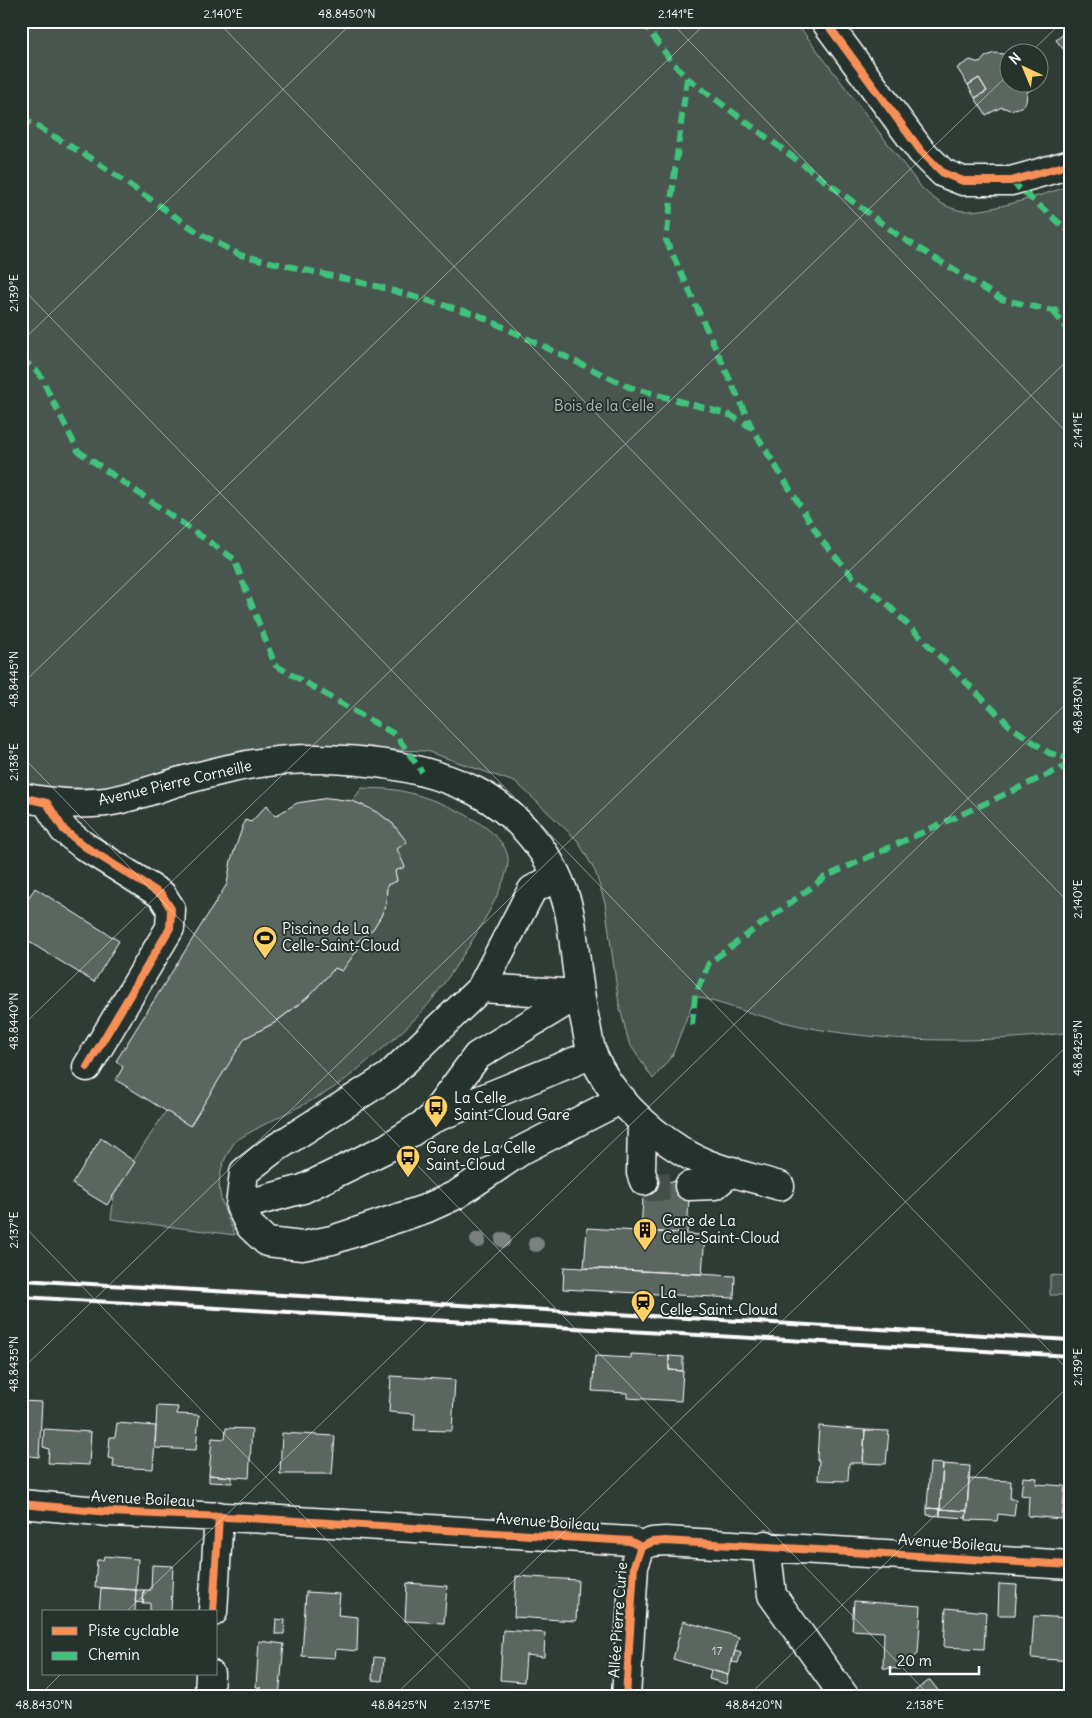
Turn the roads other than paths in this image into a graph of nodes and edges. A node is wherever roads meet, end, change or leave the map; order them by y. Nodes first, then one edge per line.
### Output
1 (825, 21) edge
2 (1071, 164) edge
3 (34, 800) edge
4 (557, 876) junction
5 (481, 988) junction
6 (579, 994) junction
7 (593, 1054) junction
8 (86, 1067) dead end
9 (622, 1099) junction
10 (430, 1120) junction
11 (642, 1121) junction
12 (732, 1171) junction
13 (644, 1181) dead end
14 (689, 1186) tunnel mouth
15 (780, 1186) dead end
16 (240, 1206) junction
17 (21, 1504) edge
18 (219, 1516) junction
19 (766, 1545) junction
20 (641, 1547) junction
21 (1071, 1565) edge
22 (214, 1610) edge
23 (210, 1676) edge
24 (209, 1697) edge
25 (626, 1697) edge
26 (845, 1697) edge

1 - 2 street
3 - 4 street, Avenue Pierre Corneille
3 - 8 street
4 - 5 street
4 - 6 street, Avenue Pierre Corneille
5 - 6 street
5 - 16 street
6 - 7 street, Avenue Pierre Corneille
6 - 10 street
7 - 9 street, Avenue Pierre Corneille
7 - 10 street
9 - 11 street, Avenue Pierre Corneille
9 - 16 street
10 - 16 street
11 - 12 street, Avenue Pierre Corneille
11 - 13 street
12 - 14 street
12 - 15 street, Avenue Pierre Corneille
17 - 18 street, Avenue Boileau
18 - 20 street, Avenue Boileau
18 - 22 street
19 - 20 street, Avenue Boileau
19 - 21 street, Avenue Boileau
19 - 26 street
20 - 25 street, Allée Pierre Curie
23 - 24 street

